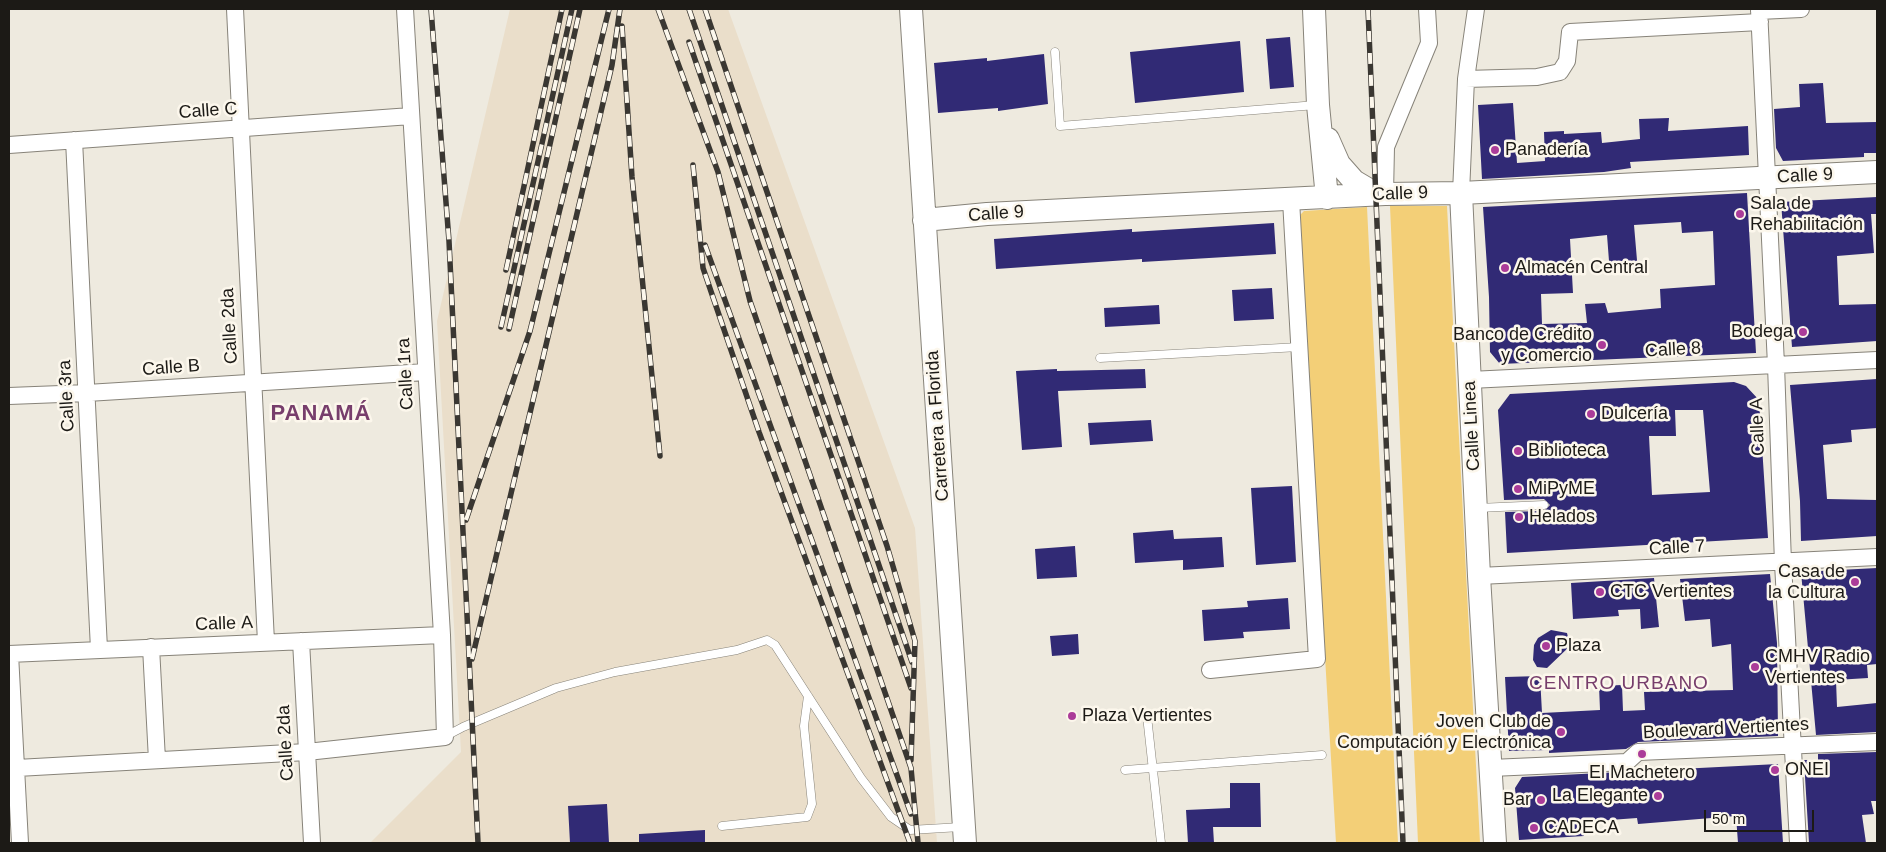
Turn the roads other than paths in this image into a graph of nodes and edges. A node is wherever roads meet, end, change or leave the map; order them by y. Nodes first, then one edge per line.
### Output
1 (235, 9) edge
2 (405, 9) edge
3 (911, 9) edge
4 (1314, 9) edge
5 (1426, 9) edge
6 (1476, 9) edge
7 (1801, 9) edge
8 (1759, 14) edge
9 (1055, 52) dead end
10 (1466, 79) junction
11 (1318, 105) junction
12 (411, 116) junction
13 (240, 128) junction
14 (74, 140) junction
15 (9, 145) edge
16 (1877, 172) edge
17 (1767, 178) junction
18 (1461, 193) junction
19 (1381, 194) junction
20 (1327, 198) junction
21 (1291, 200) junction
22 (924, 220) junction
23 (1299, 347) junction
24 (1100, 358) dead end
25 (1877, 360) edge
26 (1776, 365) junction
27 (426, 372) junction
28 (1470, 380) junction
29 (252, 383) junction
30 (87, 394) junction
31 (9, 396) edge
32 (1544, 505) dead end
33 (1476, 508) junction
34 (1877, 557) edge
35 (1782, 563) junction
36 (1479, 576) junction
37 (442, 635) junction
38 (301, 641) junction
39 (266, 642) junction
40 (151, 647) junction
41 (99, 649) junction
42 (9, 654) edge
43 (1210, 670) dead end
44 (808, 696) junction
45 (1147, 716) dead end
46 (445, 737) junction
47 (1877, 742) edge
48 (1791, 746) junction
49 (307, 752) junction
50 (1322, 755) dead end
51 (157, 760) junction
52 (17, 768) junction
53 (1153, 768) junction
54 (1491, 768) junction
55 (1125, 770) dead end
56 (722, 826) dead end
57 (964, 835) edge
58 (20, 843) edge
59 (312, 843) edge
60 (1161, 843) edge
61 (1495, 843) edge
62 (1798, 843) edge

1 - 13 street, Calle 2da
2 - 12 street, Calle 1ra
3 - 22 main road, Carretera a Florida
4 - 11 main road
5 - 19 street
6 - 10 street, Calle Linea
7 - 8 street
8 - 10 street
8 - 17 street, Calle A
9 - 11 lane
10 - 18 street, Calle Linea
11 - 19 main road
11 - 20 main road
12 - 13 street, Calle C
12 - 27 street, Calle 1ra
13 - 14 street, Calle C
13 - 29 street, Calle 2da
14 - 15 street, Calle C
14 - 30 street, Calle 3ra
16 - 17 main road, Calle 9
17 - 18 main road, Calle 9
17 - 26 street, Calle A
18 - 19 main road, Calle 9
18 - 28 main road, Calle Linea
19 - 20 main road, Calle 9
20 - 21 main road, Calle 9
21 - 22 main road, Calle 9
21 - 23 street
22 - 57 main road, Carretera a Florida
23 - 24 lane
23 - 43 street
25 - 26 street, Calle 8
26 - 28 street, Calle 8
26 - 35 street, Calle A
27 - 29 street, Calle B
27 - 37 street, Calle 1ra
28 - 33 main road, Calle Linea
29 - 30 street, Calle B
29 - 39 street, Calle 2da
30 - 31 street, Calle B
30 - 41 street, Calle 3ra
32 - 33 lane
33 - 36 main road, Calle Linea
34 - 35 street, Calle 7
35 - 36 street, Calle 7
35 - 48 street, Calle A
36 - 54 main road, Calle Linea
37 - 38 street, Calle A
37 - 46 street, Calle 1ra
38 - 39 street, Calle A
38 - 49 street, Calle 2da
39 - 40 street, Calle A
40 - 41 street, Calle A
40 - 51 street
41 - 42 street, Calle A
42 - 52 street
44 - 46 lane
44 - 56 lane
44 - 57 lane
45 - 53 lane
46 - 49 street
47 - 48 street, Boulevard Vertientes
48 - 54 street, Boulevard Vertientes
48 - 62 street, Calle A
49 - 51 street
49 - 59 street, Calle 2da
50 - 53 lane
51 - 52 street
52 - 58 street
53 - 55 lane
53 - 60 lane
54 - 61 main road, Calle Linea

